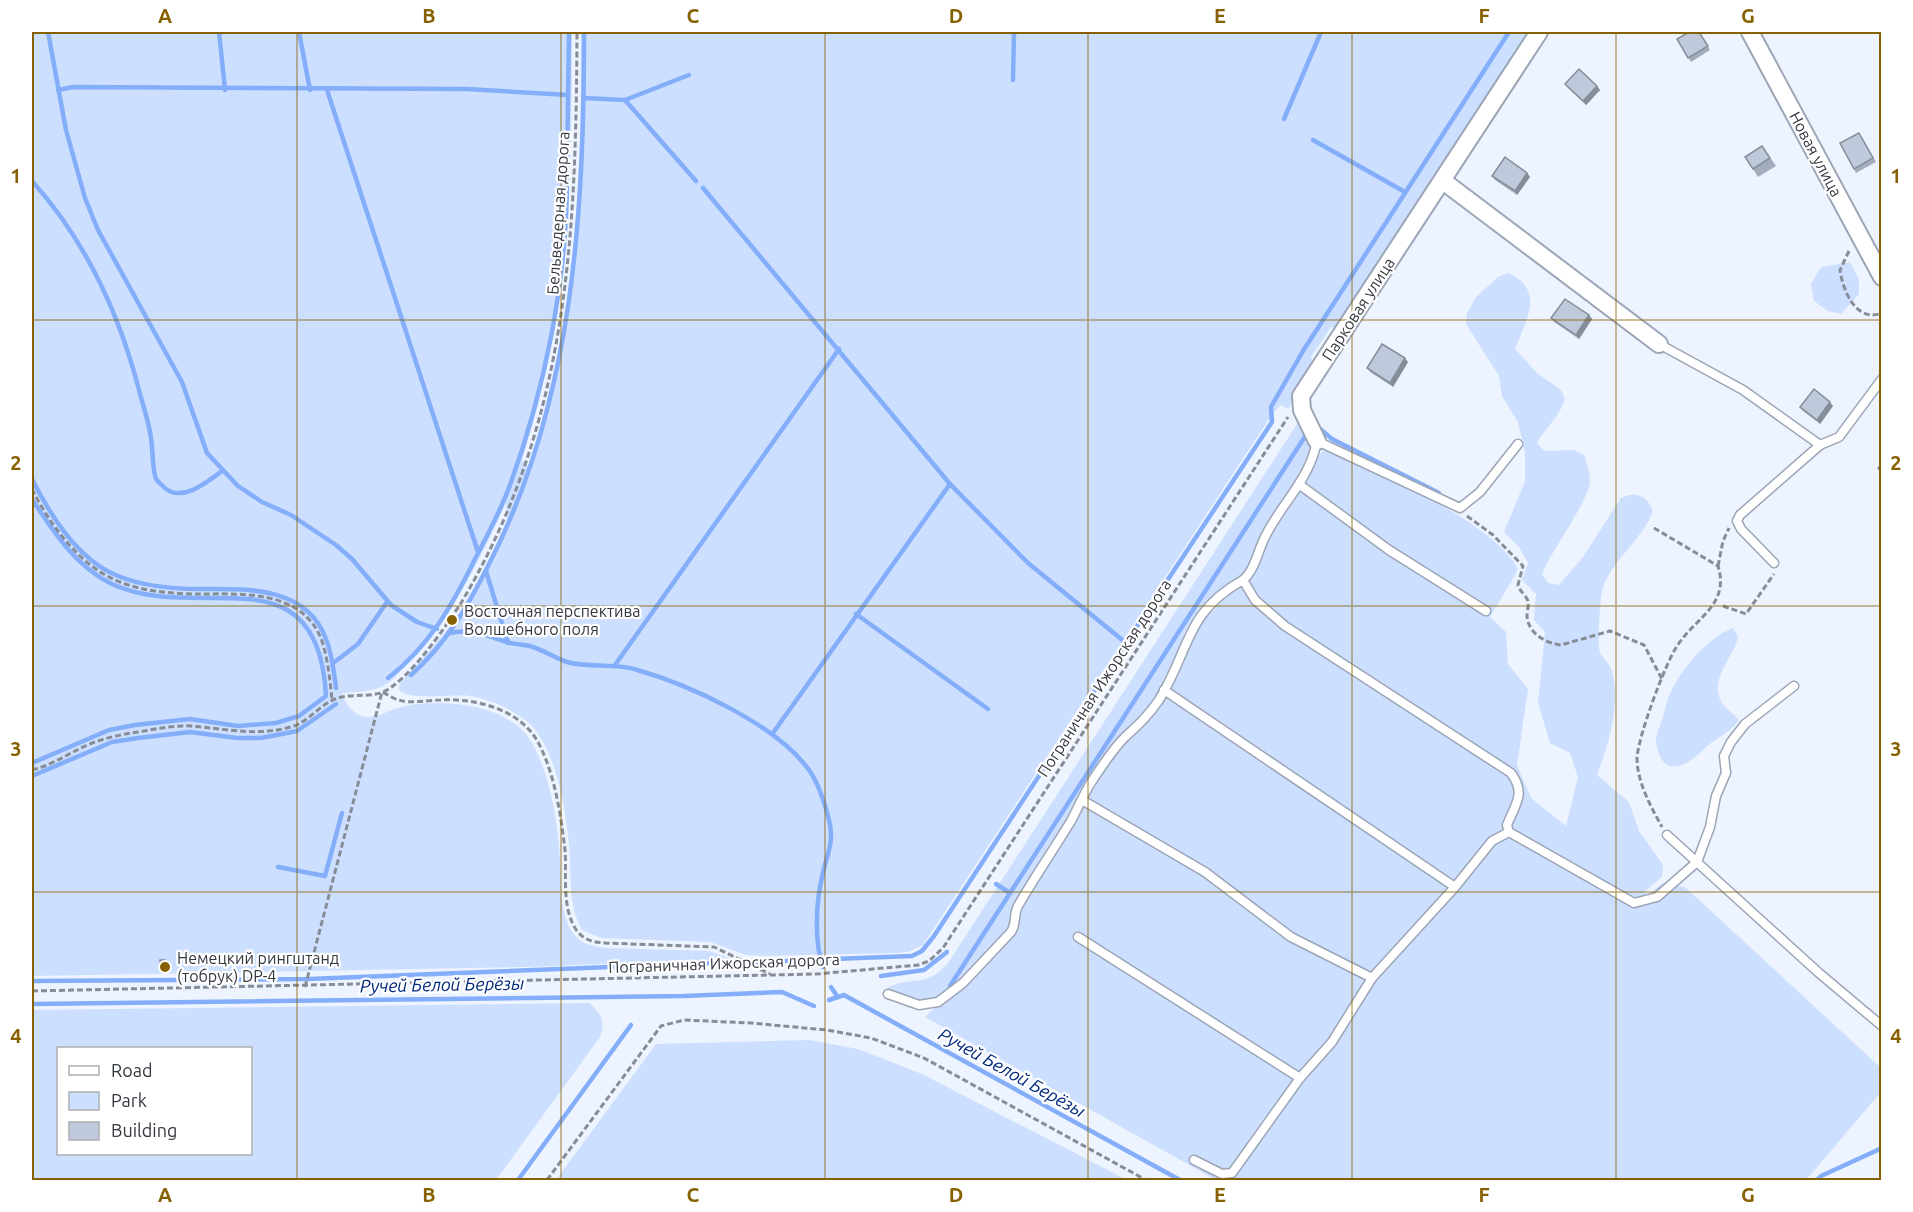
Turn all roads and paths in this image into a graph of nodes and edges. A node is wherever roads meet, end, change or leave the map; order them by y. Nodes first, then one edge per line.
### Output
1 (577, 32) edge
2 (1539, 32) edge
3 (1750, 32) edge
4 (1443, 181) junction
5 (1859, 233) junction
6 (1881, 277) edge
7 (1881, 313) edge
8 (1659, 344) joint
9 (1881, 379) edge
10 (1276, 435) dead end
11 (1317, 441) junction
12 (1518, 444) dead end
13 (1820, 445) junction
14 (1300, 485) junction
15 (32, 489) edge
16 (1454, 507) junction
17 (1737, 521) junction
18 (1654, 528) dead end
19 (1774, 563) joint
20 (1718, 566) junction
21 (1243, 580) junction
22 (1723, 606) dead end
23 (1486, 611) dead end
24 (1662, 679) junction
25 (1794, 686) dead end
26 (1164, 690) junction
27 (382, 692) junction
28 (332, 700) junction
29 (32, 770) edge
30 (1082, 800) junction
31 (1509, 832) junction
32 (1667, 835) joint
33 (1697, 862) junction
34 (1455, 887) junction
35 (1078, 937) dead end
36 (772, 975) junction
37 (1372, 978) junction
38 (305, 987) junction
39 (32, 991) edge
40 (888, 994) dead end
41 (1881, 1026) edge
42 (1300, 1078) junction
43 (1194, 1160) dead end
44 (547, 1180) edge
45 (1146, 1180) edge

1 - 27 path, Бельведерная дорога
2 - 4 street, Парковая улица
3 - 5 street, Новая улица
4 - 8 street
4 - 11 street, Парковая улица
5 - 6 street, Новая улица
5 - 7 path
8 - 13 lane
9 - 13 lane
10 - 36 path, Пограничная Ижорская дорога
11 - 14 lane
11 - 16 lane
12 - 16 lane
13 - 17 lane
14 - 21 lane
14 - 23 lane
15 - 28 path
16 - 24 path
17 - 19 lane
17 - 20 path
18 - 20 path
19 - 22 path
20 - 24 path
21 - 26 lane
21 - 31 lane
24 - 32 path
25 - 33 lane
26 - 30 lane
26 - 34 lane
27 - 28 path
27 - 36 path
27 - 38 path
28 - 29 path
30 - 37 lane
30 - 40 lane
31 - 33 lane
31 - 34 lane
32 - 33 lane
33 - 41 lane
34 - 37 lane
35 - 42 lane
36 - 38 path, Пограничная Ижорская дорога
37 - 42 lane
38 - 39 path, Пограничная Ижорская дорога
42 - 43 lane
44 - 45 path

